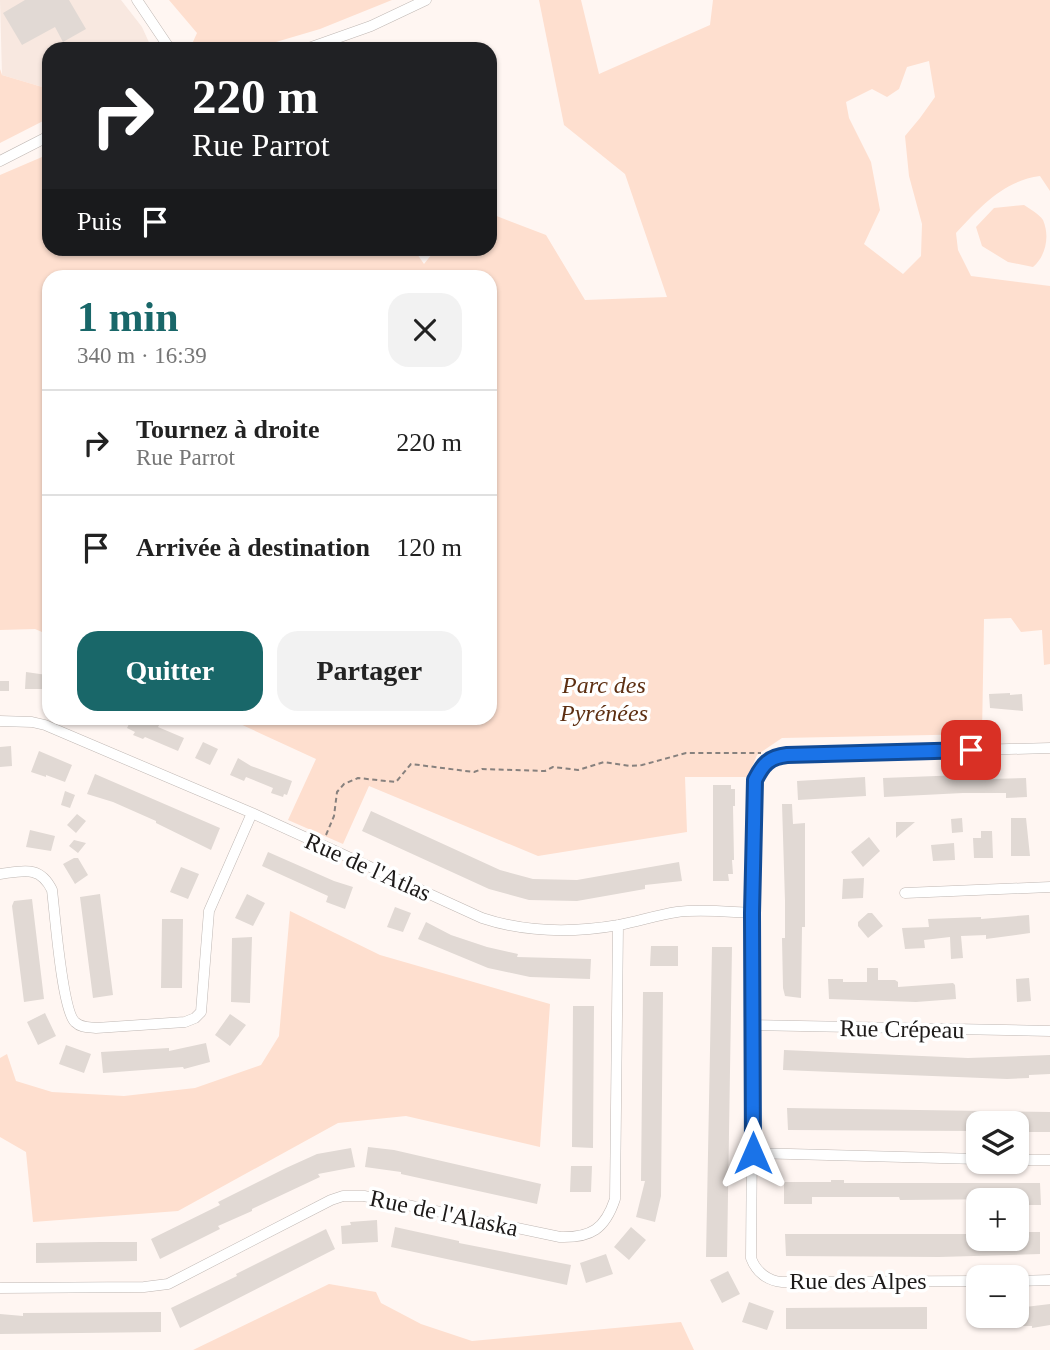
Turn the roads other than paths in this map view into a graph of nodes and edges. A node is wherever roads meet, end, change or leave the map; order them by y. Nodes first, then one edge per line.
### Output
1 (137, 0) edge
2 (426, 0) edge
3 (165, 42) edge
4 (326, 42) edge
5 (42, 140) edge
6 (0, 161) edge
7 (0, 721) edge
8 (42, 724) edge
9 (45, 725) edge
10 (1050, 748) edge
11 (252, 813) junction
12 (0, 874) edge
13 (1050, 887) edge
14 (905, 893) dead end
15 (752, 913) junction
16 (618, 925) junction
17 (753, 1025) junction
18 (1050, 1031) edge
19 (753, 1153) junction
20 (966, 1159) edge
21 (1029, 1160) edge
22 (1050, 1160) edge
23 (1050, 1280) edge
24 (966, 1281) edge
25 (1029, 1281) edge
26 (0, 1288) edge

1 - 3 street
2 - 4 street
5 - 6 street
7 - 8 street, Rue de l'Atlas
9 - 11 street, Rue de l'Atlas
10 - 15 street, Rue des Alpes
11 - 12 street
11 - 16 street, Rue de l'Atlas
13 - 14 street
15 - 16 street, Rue de l'Atlas
15 - 17 street, Rue des Alpes
16 - 26 street, Rue de l'Alaska
17 - 18 street, Rue Crépeau
17 - 19 street, Rue des Alpes
19 - 20 street
19 - 24 street, Rue des Alpes
21 - 22 street
23 - 25 street

